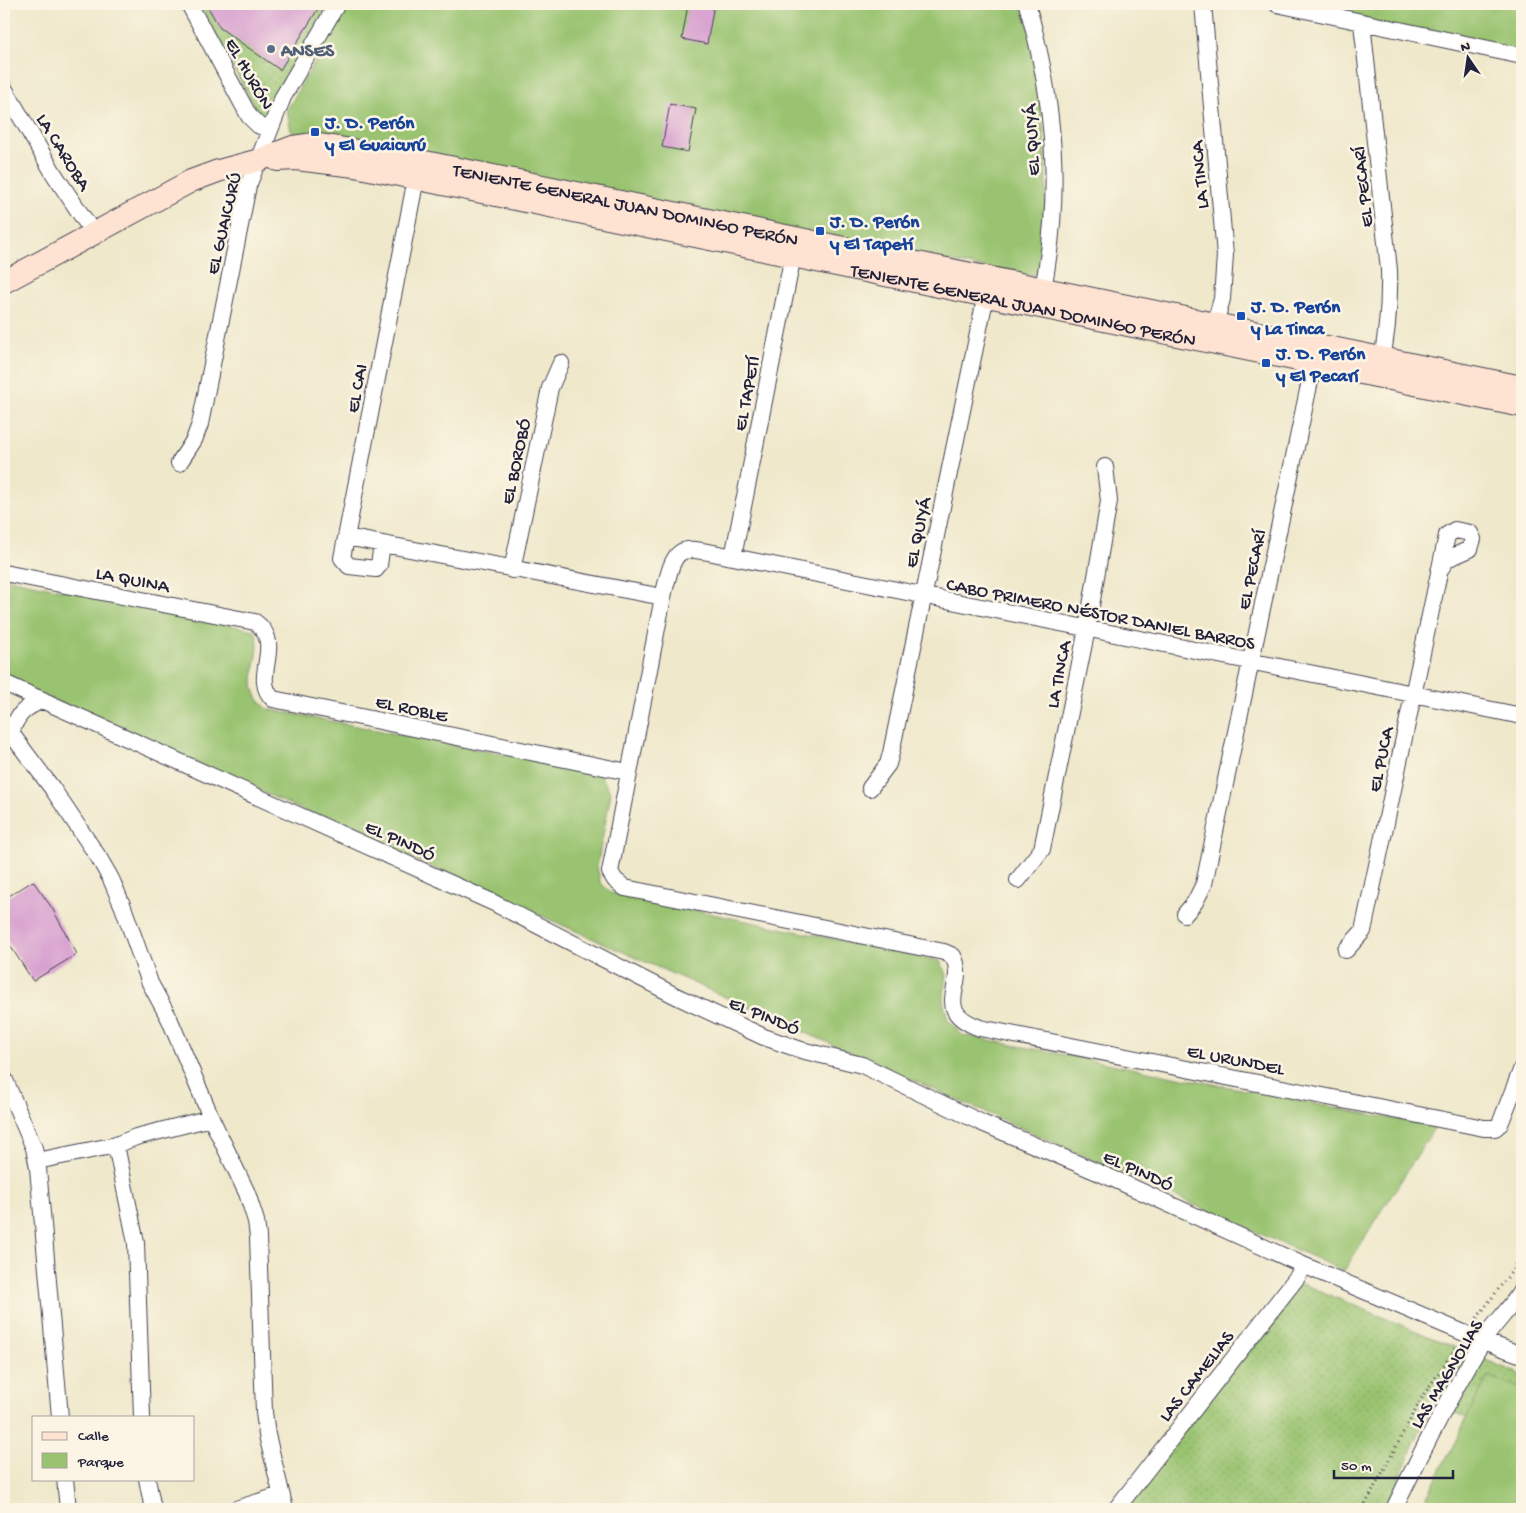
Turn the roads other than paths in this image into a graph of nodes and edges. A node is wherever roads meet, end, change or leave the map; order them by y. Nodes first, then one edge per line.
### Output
1 (189, 4) edge
2 (337, 4) edge
3 (1027, 4) edge
4 (1203, 4) edge
5 (1277, 4) edge
6 (1362, 23) junction
7 (1522, 56) edge
8 (4, 88) edge
9 (269, 130) junction
10 (259, 160) junction
11 (418, 170) junction
12 (94, 234) junction
13 (794, 247) junction
14 (4, 282) edge
15 (988, 287) junction
16 (1041, 298) junction
17 (1213, 333) junction
18 (1315, 354) junction
19 (561, 363) dead end
20 (1380, 367) junction
21 (1522, 387) edge
22 (1522, 406) edge
23 (179, 463) dead end
24 (1105, 467) dead end
25 (346, 537) junction
26 (382, 544) junction
27 (733, 557) junction
28 (512, 570) junction
29 (1439, 570) dead end
30 (4, 573) edge
31 (923, 596) junction
32 (663, 597) junction
33 (254, 622) joint
34 (1087, 629) junction
35 (1251, 662) junction
36 (4, 683) edge
37 (1413, 694) junction
38 (43, 700) junction
39 (1522, 716) edge
40 (8, 729) edge
41 (628, 772) junction
42 (870, 788) dead end
43 (1018, 880) dead end
44 (1185, 914) dead end
45 (1346, 950) dead end
46 (1522, 1068) edge
47 (4, 1078) edge
48 (211, 1118) junction
49 (116, 1146) junction
50 (37, 1162) junction
51 (1303, 1265) junction
52 (1522, 1289) edge
53 (1483, 1341) junction
54 (1522, 1355) edge
55 (60, 1416) edge
56 (142, 1416) edge
57 (66, 1480) edge
58 (147, 1480) edge
59 (283, 1502) edge
60 (68, 1509) edge
61 (153, 1509) edge
62 (236, 1509) edge
63 (1116, 1509) edge
64 (1394, 1509) edge

1 - 9 street, EL HURÓN
2 - 9 street, EL GUAICURÚ
3 - 16 street, EL QUIYÁ
4 - 17 street, LA TINCA
5 - 6 street
6 - 7 street
6 - 20 street, EL PECARÍ
8 - 12 street, LA CAROBA
9 - 10 street, EL GUAICURÚ
10 - 11 main road, TENIENTE GENERAL JUAN DOMINGO PERÓN
10 - 12 main road, TENIENTE GENERAL JUAN DOMINGO PERÓN
10 - 23 street, EL GUAICURÚ
11 - 13 main road, TENIENTE GENERAL JUAN DOMINGO PERÓN
11 - 25 street, EL CAI
12 - 14 main road, TENIENTE GENERAL JUAN DOMINGO PERÓN
13 - 15 main road, TENIENTE GENERAL JUAN DOMINGO PERÓN
13 - 27 street, EL TAPETÍ
15 - 16 main road, TENIENTE GENERAL JUAN DOMINGO PERÓN
15 - 31 street, EL QUIYÁ
16 - 17 main road, TENIENTE GENERAL JUAN DOMINGO PERÓN
17 - 18 main road, TENIENTE GENERAL JUAN DOMINGO PERÓN
18 - 20 main road, TENIENTE GENERAL JUAN DOMINGO PERÓN
18 - 35 street, EL PECARÍ
19 - 28 street, EL BOROBÓ
20 - 21 main road, TENIENTE GENERAL JUAN DOMINGO PERÓN
20 - 22 main road, TENIENTE GENERAL JUAN DOMINGO PERÓN
24 - 34 street, LA TINCA
25 - 26 street
25 - 26 street, EL CAI
26 - 28 street
27 - 31 street, CABO PRIMERO NÉSTOR DANIEL BARROS
27 - 32 street, CABO PRIMERO NÉSTOR DANIEL BARROS
28 - 32 street
29 - 37 street, EL PUCA
30 - 33 street, LA QUINA
31 - 34 street, CABO PRIMERO NÉSTOR DANIEL BARROS
31 - 42 street, EL QUIYÁ
32 - 41 street
33 - 41 street, EL ROBLE
34 - 35 street, CABO PRIMERO NÉSTOR DANIEL BARROS
34 - 43 street, LA TINCA
35 - 37 street, CABO PRIMERO NÉSTOR DANIEL BARROS
35 - 44 street, EL PECARÍ
36 - 38 street, EL PINDÓ
37 - 39 street, CABO PRIMERO NÉSTOR DANIEL BARROS
37 - 45 street, EL PUCA
38 - 40 street
38 - 51 street, EL PINDÓ
40 - 48 street
41 - 46 street, EL URUNDEL
47 - 50 street
48 - 49 street
48 - 59 street
49 - 50 street
49 - 56 street
50 - 55 street
51 - 53 street, EL PINDÓ
51 - 63 street, LAS CAMELIAS
52 - 53 street, LAS MAGNOLIAS
53 - 54 street, EL PINDÓ
53 - 64 street, LAS MAGNOLIAS
57 - 60 street
58 - 61 street
59 - 62 street

